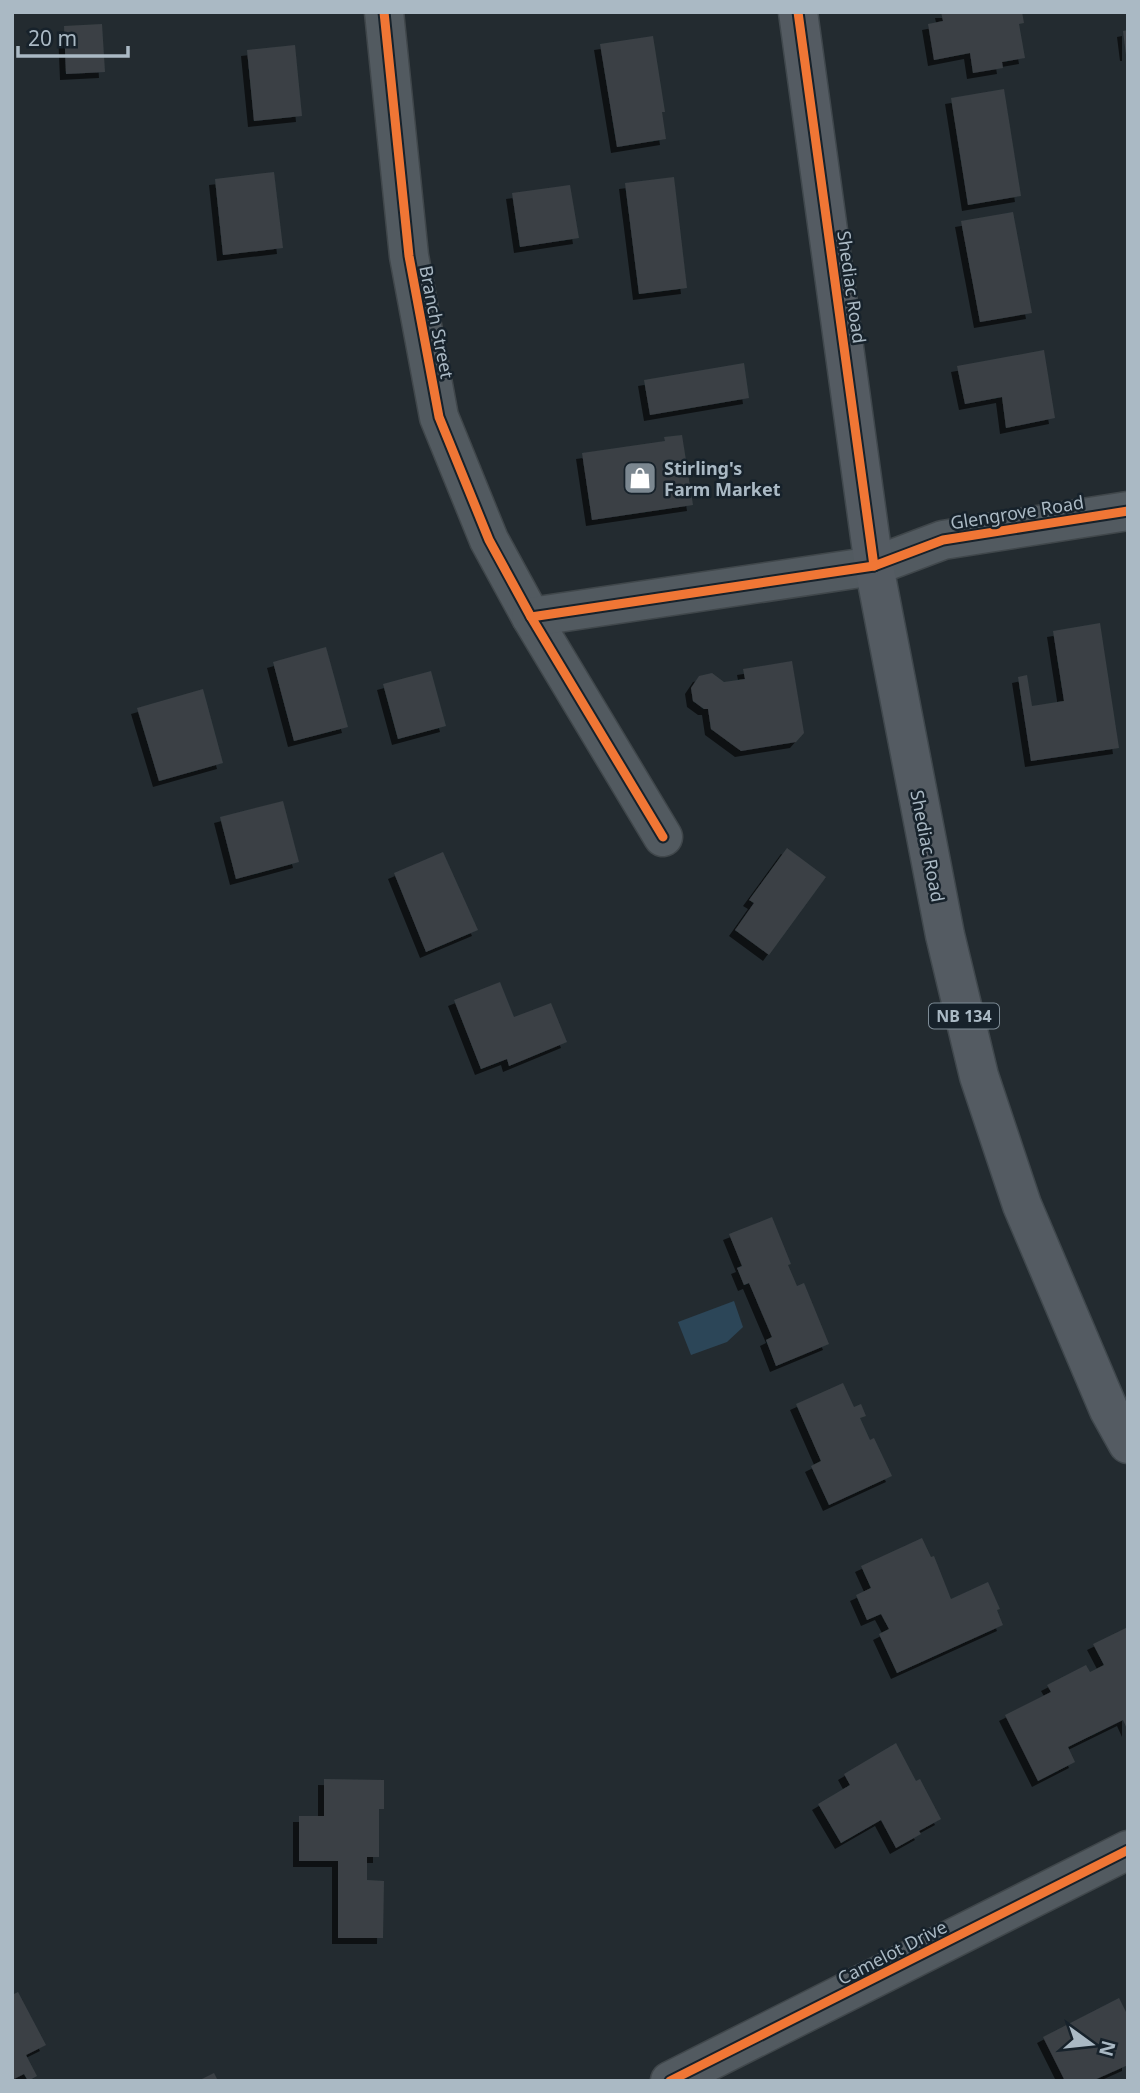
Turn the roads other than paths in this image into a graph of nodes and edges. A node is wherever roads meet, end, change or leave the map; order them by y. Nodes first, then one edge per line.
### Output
1 (384, 12) edge
2 (799, 12) edge
3 (1128, 511) edge
4 (874, 566) junction
5 (531, 617) junction
6 (663, 837) dead end
7 (1128, 1444) edge
8 (1128, 1850) edge
9 (670, 2081) edge

1 - 5 street, Branch Street
2 - 4 main road, Shediac Road / NB 134
3 - 4 street, Glengrove Road
4 - 5 street
4 - 7 main road, Shediac Road / NB 134
5 - 6 street, Branch Street
8 - 9 street, Camelot Drive

